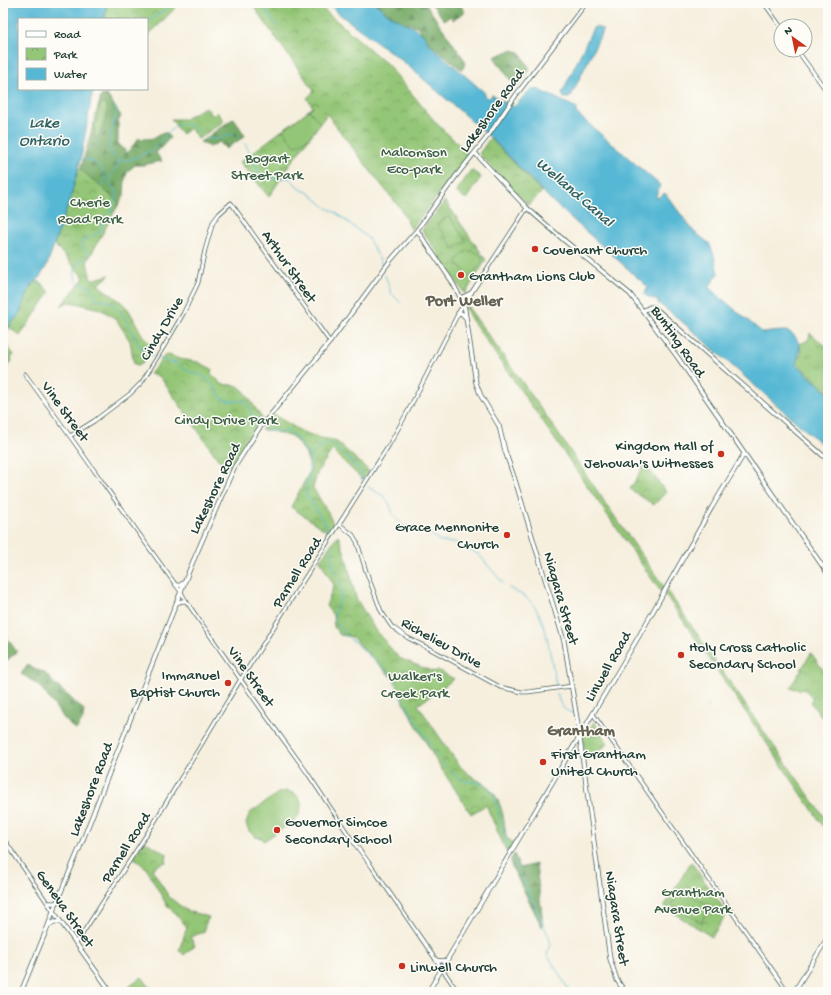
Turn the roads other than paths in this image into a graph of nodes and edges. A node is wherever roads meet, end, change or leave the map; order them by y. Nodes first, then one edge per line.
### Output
1 (586, 3) edge
2 (764, 3) edge
3 (775, 18) edge
4 (804, 58) edge
5 (828, 93) edge
6 (475, 153) junction
7 (231, 203) joint
8 (527, 208) junction
9 (423, 222) junction
10 (417, 230) junction
11 (425, 242) junction
12 (471, 293) junction
13 (461, 298) junction
14 (464, 304) junction
15 (644, 311) junction
16 (458, 313) junction
17 (467, 319) junction
18 (330, 342) junction
19 (25, 374) dead end
20 (70, 436) junction
21 (744, 454) junction
22 (828, 460) edge
23 (339, 524) junction
24 (828, 574) edge
25 (185, 581) junction
26 (176, 584) junction
27 (181, 592) junction
28 (186, 601) junction
29 (177, 603) junction
30 (241, 680) junction
31 (572, 686) junction
32 (593, 714) junction
33 (589, 720) junction
34 (578, 725) junction
35 (579, 737) junction
36 (573, 748) junction
37 (582, 755) junction
38 (3, 838) edge
39 (48, 903) junction
40 (56, 903) junction
41 (53, 911) junction
42 (61, 922) junction
43 (48, 926) junction
44 (828, 937) edge
45 (75, 942) junction
46 (436, 960) junction
47 (448, 960) junction
48 (442, 969) junction
49 (22, 992) edge
50 (111, 992) edge
51 (428, 992) edge
52 (458, 992) edge
53 (625, 992) edge
54 (788, 992) edge
55 (794, 992) edge

1 - 6 main road, Lakeshore Road
2 - 3 street
4 - 5 street
6 - 8 main road, Bunting Road
6 - 9 main road, Lakeshore Road
7 - 18 street, Arthur Street
7 - 20 street, Cindy Drive
8 - 12 street, Parnell Road
8 - 15 main road, Bunting Road
9 - 10 main road, Lakeshore Road
9 - 11 main road
10 - 11 main road, Niagara Street
10 - 18 main road, Lakeshore Road
11 - 13 main road, Niagara Street
12 - 13 main road
12 - 14 street, Parnell Road
13 - 14 main road, Niagara Street
14 - 16 street, Parnell Road
14 - 17 main road, Niagara Street
15 - 21 main road, Bunting Road
15 - 22 main road
16 - 17 main road
16 - 23 street, Parnell Road
17 - 31 main road, Niagara Street
18 - 25 main road, Lakeshore Road
19 - 20 street, Vine Street
20 - 26 street, Vine Street
21 - 24 main road, Bunting Road
21 - 32 main road, Linwell Road
23 - 30 street, Parnell Road
23 - 31 street, Richelieu Drive
25 - 26 main road
25 - 27 main road, Lakeshore Road
26 - 27 street, Vine Street
27 - 28 street, Vine Street
27 - 29 main road, Lakeshore Road
28 - 29 main road
28 - 30 street, Vine Street
29 - 40 main road, Lakeshore Road
30 - 45 street, Parnell Road
30 - 46 street, Vine Street
31 - 34 main road, Niagara Street
32 - 33 main road, Linwell Road
32 - 54 street
33 - 34 main road
33 - 35 main road, Linwell Road
34 - 35 main road, Niagara Street
35 - 36 main road, Linwell Road
35 - 37 main road, Niagara Street
36 - 37 main road
36 - 47 main road, Linwell Road
37 - 53 main road, Niagara Street
38 - 39 street, Geneva Street
39 - 40 main road
39 - 41 street, Geneva Street
40 - 41 main road, Lakeshore Road
41 - 42 main road, Geneva Street
41 - 43 main road, Lakeshore Road
42 - 43 main road
42 - 45 main road, Geneva Street
43 - 49 main road, Lakeshore Road
44 - 55 main road
45 - 50 main road, Geneva Street
46 - 47 main road
46 - 48 street, Vine Street
47 - 48 main road, Linwell Road
48 - 51 main road, Linwell Road
48 - 52 street, Vine Street

